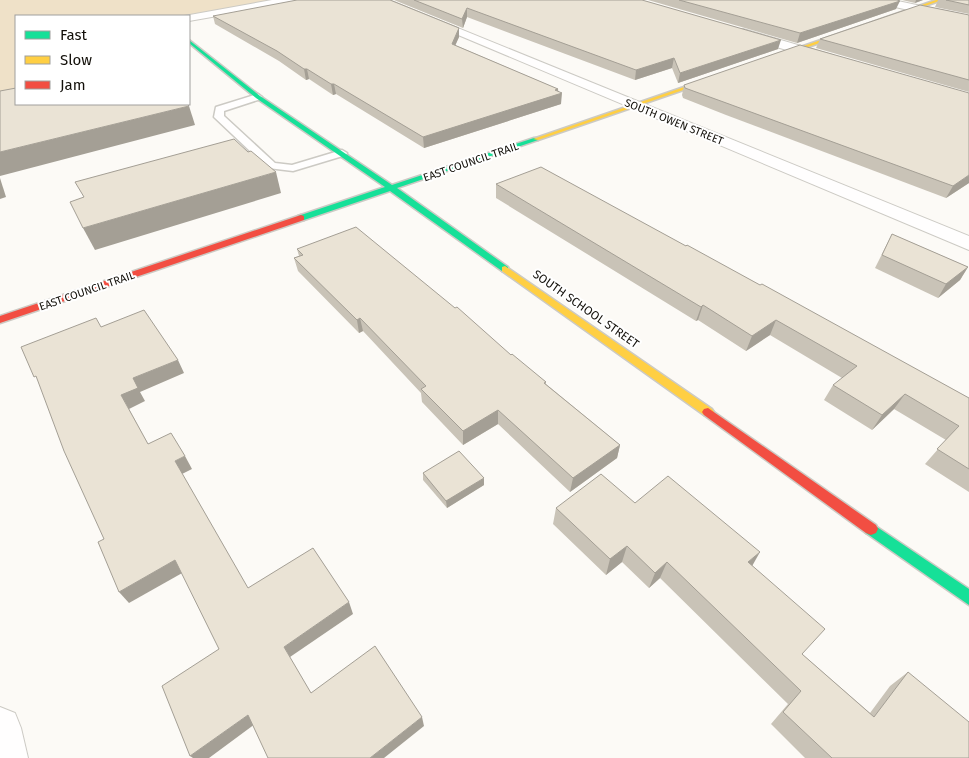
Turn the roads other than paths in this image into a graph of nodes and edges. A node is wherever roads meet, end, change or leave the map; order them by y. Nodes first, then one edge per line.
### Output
1 (291, 0) edge
2 (380, 0) edge
3 (878, 0) edge
4 (940, 0) edge
5 (915, 8) junction
6 (190, 18) edge
7 (969, 20) edge
8 (732, 30) edge
9 (190, 42) edge
10 (798, 49) junction
11 (835, 60) edge
12 (757, 63) edge
13 (729, 73) edge
14 (258, 97) junction
15 (634, 106) junction
16 (342, 154) junction
17 (392, 188) junction
18 (969, 244) edge
19 (0, 320) edge
20 (969, 598) edge
21 (0, 728) edge
22 (6, 758) edge

1 - 6 street
2 - 15 street, SOUTH OWEN STREET
3 - 5 street
4 - 5 street
5 - 7 street
5 - 10 street
8 - 10 street
9 - 14 street, SOUTH SCHOOL STREET
10 - 11 street
10 - 12 street
13 - 15 street, EAST COUNCIL TRAIL
14 - 16 street, SOUTH SCHOOL STREET
14 - 16 lane
15 - 17 street, EAST COUNCIL TRAIL
15 - 18 street, SOUTH OWEN STREET
16 - 17 street, SOUTH SCHOOL STREET
17 - 19 street, EAST COUNCIL TRAIL
17 - 20 street, SOUTH SCHOOL STREET
21 - 22 street

